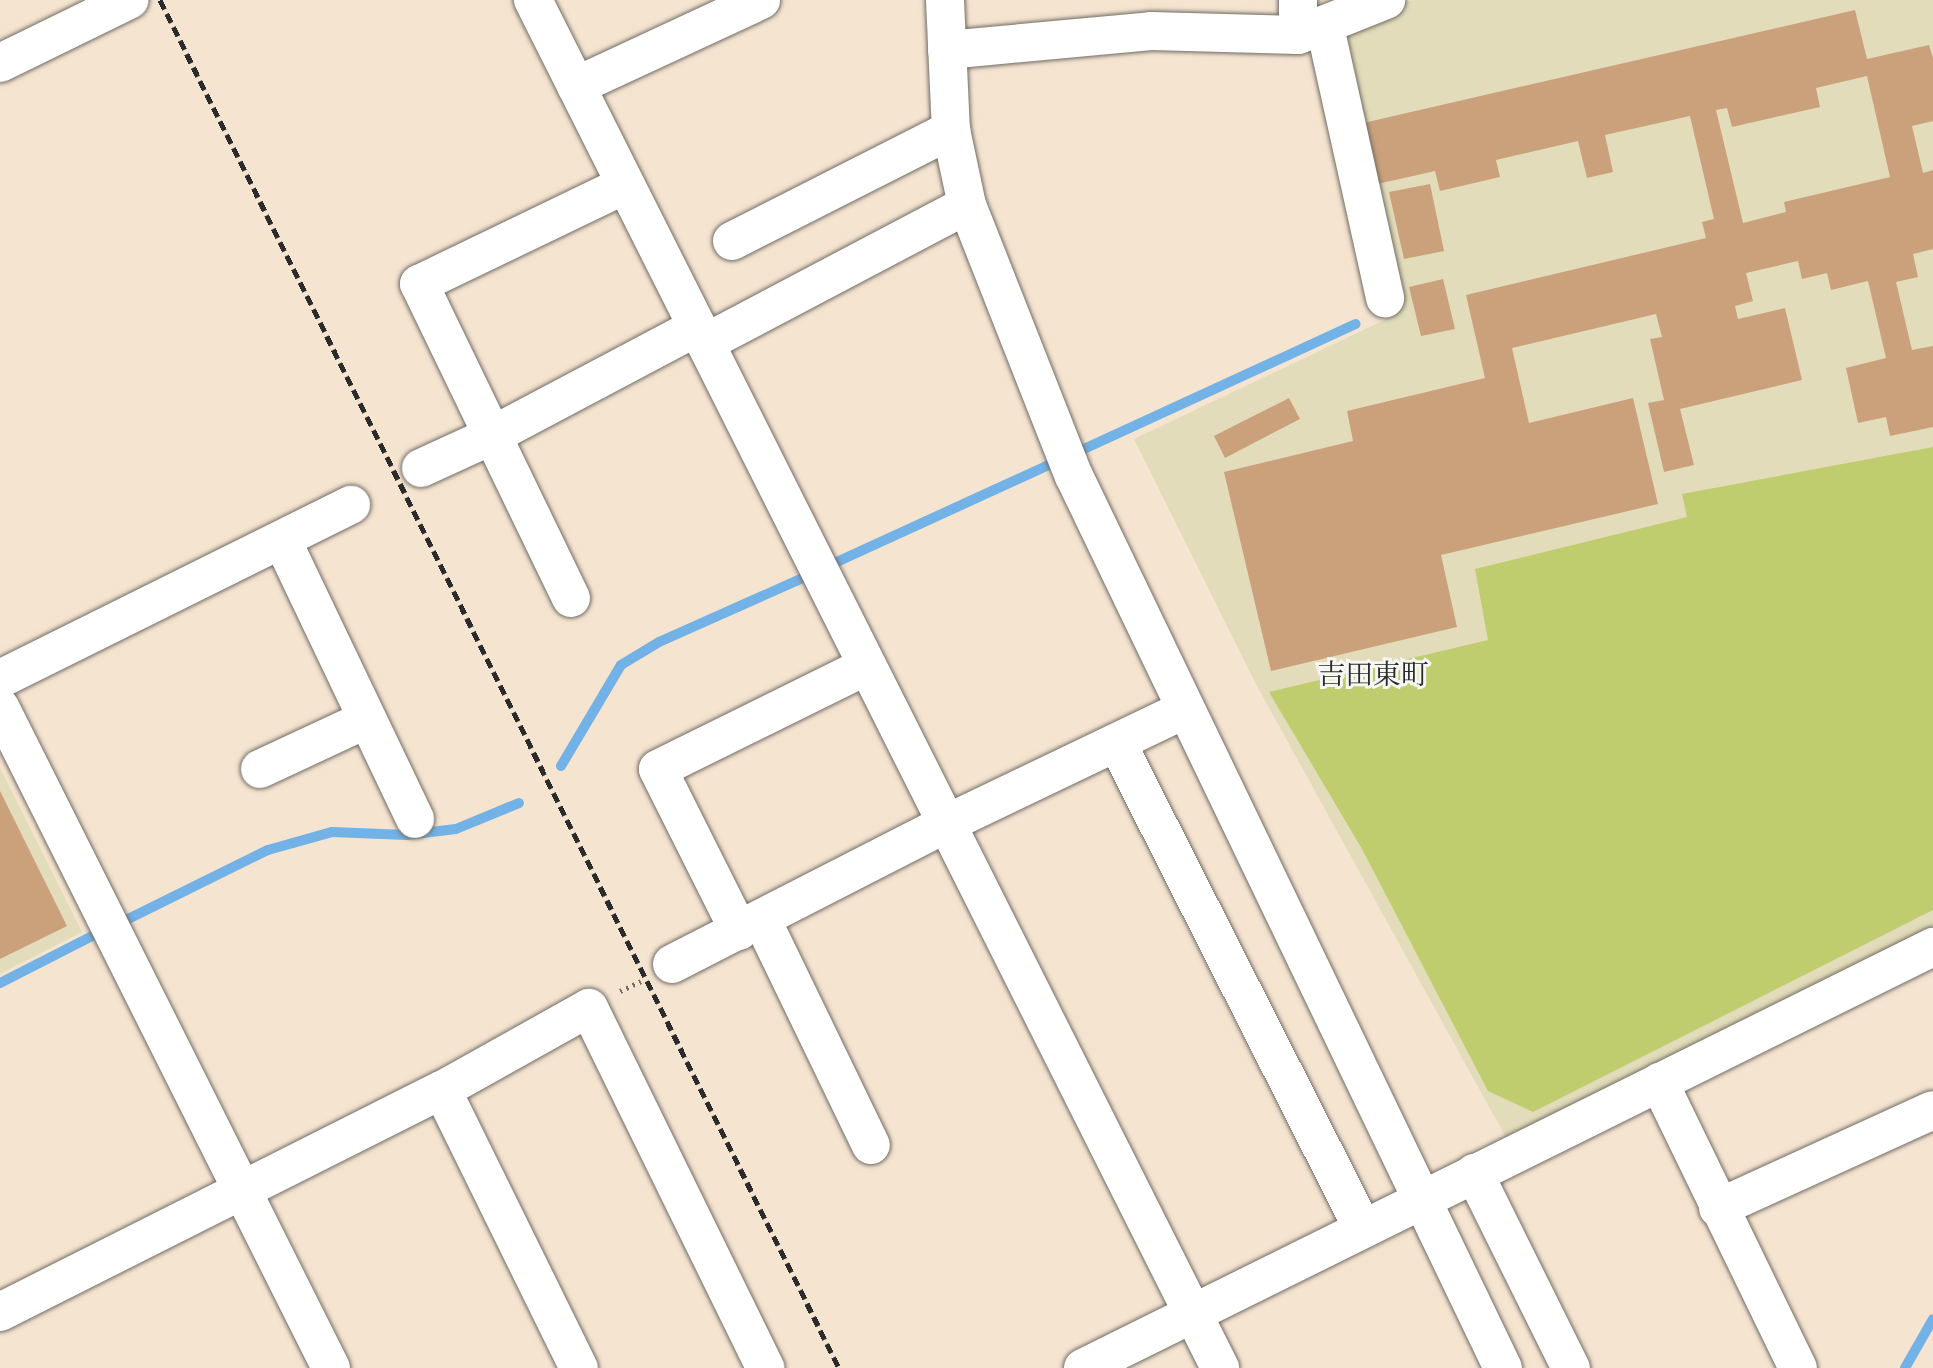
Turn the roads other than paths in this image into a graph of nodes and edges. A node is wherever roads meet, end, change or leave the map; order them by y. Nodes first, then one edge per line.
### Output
1 (129, 0) edge
2 (533, 0) edge
3 (761, 0) edge
4 (945, 0) edge
5 (1386, 0) edge
6 (1307, 21) edge
7 (947, 50) junction
8 (0, 63) edge
9 (576, 86) junction
10 (951, 130) junction
11 (625, 185) junction
12 (967, 205) junction
13 (732, 241) dead end
14 (1385, 298) dead end
15 (701, 335) junction
16 (493, 435) junction
17 (421, 468) dead end
18 (351, 505) dead end
19 (282, 540) junction
20 (571, 598) dead end
21 (866, 666) junction
22 (0, 679) edge
23 (0, 707) edge
24 (1184, 710) junction
25 (367, 719) junction
26 (1118, 745) junction
27 (260, 769) dead end
28 (415, 819) dead end
29 (946, 824) junction
30 (750, 926) junction
31 (1933, 947) edge
32 (672, 964) road end
33 (1659, 1083) junction
34 (442, 1090) junction
35 (1933, 1110) edge
36 (871, 1144) dead end
37 (1474, 1173) junction
38 (243, 1191) junction
39 (1424, 1198) junction
40 (1718, 1208) junction
41 (1363, 1229) junction
42 (0, 1311) edge
43 (1192, 1313) junction
44 (331, 1368) edge
45 (579, 1368) edge
46 (765, 1368) edge
47 (1083, 1368) edge
48 (1220, 1368) edge
49 (1503, 1368) edge
50 (1571, 1368) edge
51 (1798, 1368) edge

1 - 8 street
2 - 9 street
3 - 9 street
4 - 7 street
5 - 6 street
6 - 7 street
6 - 14 street
7 - 10 street
9 - 11 street
10 - 12 street
10 - 13 street
11 - 15 street
11 - 16 street
12 - 15 street
12 - 24 street
15 - 16 street
15 - 21 street
16 - 17 street
16 - 20 street
18 - 19 street
19 - 22 street
19 - 25 street
21 - 29 street
21 - 30 street
23 - 38 street
24 - 26 street
24 - 39 street
25 - 27 street
25 - 28 street
26 - 29 street
26 - 41 street
29 - 30 street
29 - 43 street
30 - 32 street
30 - 36 street
31 - 33 street
33 - 37 street
33 - 40 street
34 - 38 street
34 - 45 street
34 - 46 street
35 - 40 street
37 - 39 street
37 - 50 street
38 - 42 street
38 - 44 street
39 - 41 street
39 - 49 street
40 - 51 street
41 - 43 street
43 - 47 street
43 - 48 street

